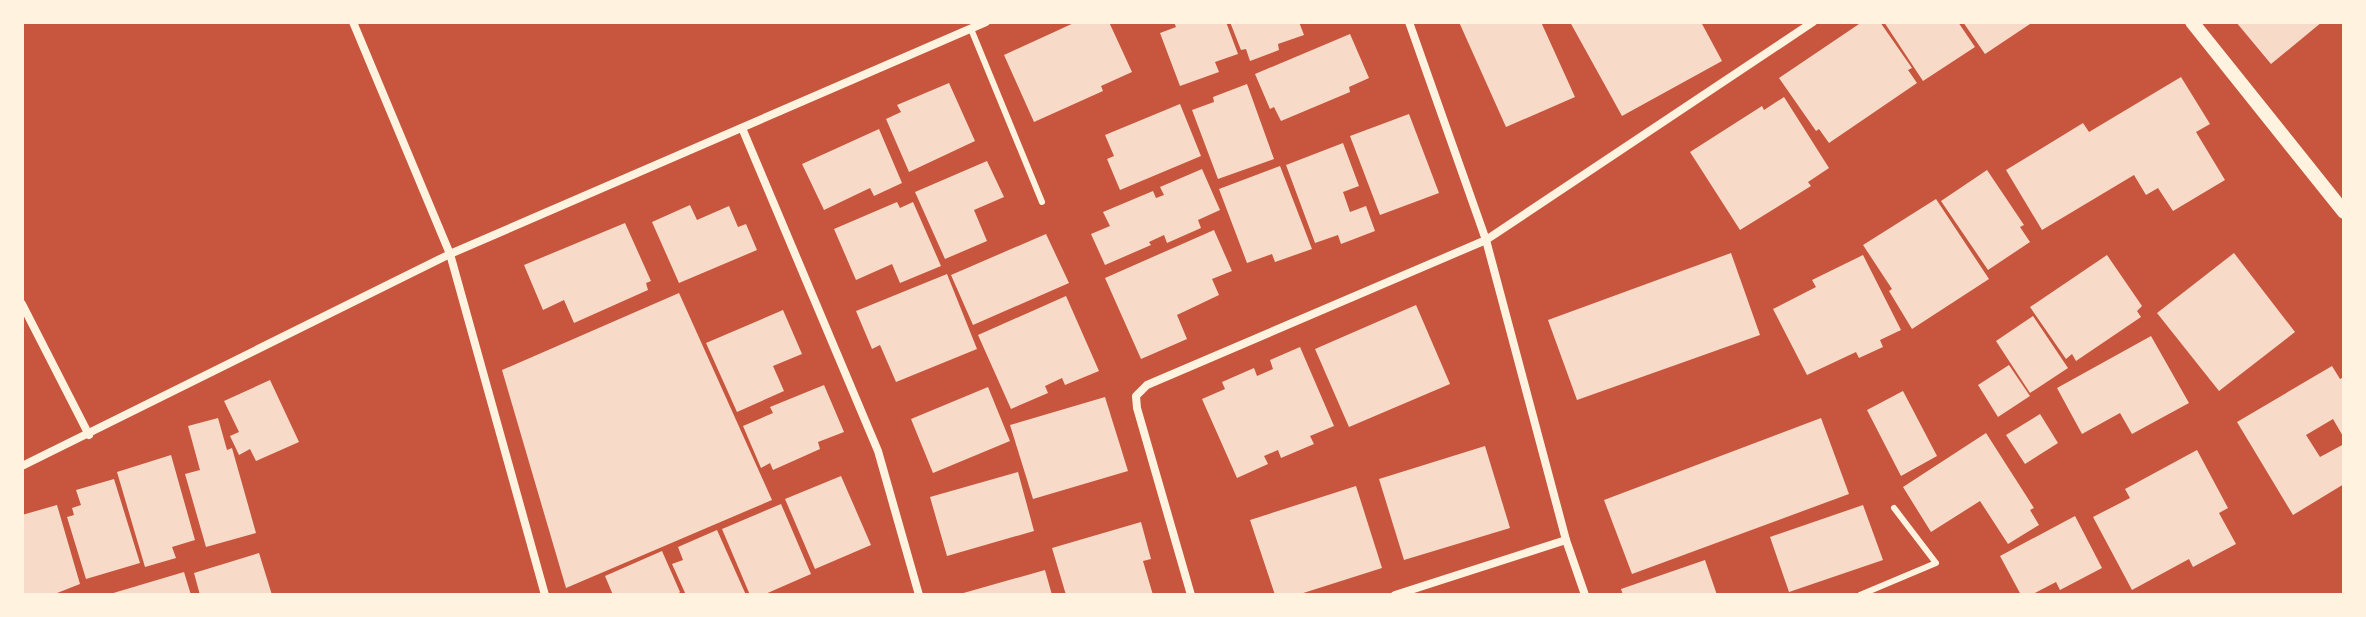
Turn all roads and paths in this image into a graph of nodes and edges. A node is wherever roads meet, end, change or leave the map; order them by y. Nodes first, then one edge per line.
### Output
1 (353, 22) edge
2 (986, 22) edge
3 (1409, 22) edge
4 (1813, 22) edge
5 (2192, 22) edge
6 (971, 29) junction
7 (742, 128) junction
8 (1042, 202) dead end
9 (2344, 212) edge
10 (1486, 240) junction
11 (450, 254) junction
12 (22, 304) edge
13 (89, 435) junction
14 (22, 466) edge
15 (1894, 508) dead end
16 (1566, 540) junction
17 (545, 595) edge
18 (919, 595) edge
19 (1191, 595) edge
20 (1395, 595) edge
21 (1585, 595) edge
22 (1860, 595) edge

1 - 11 street
2 - 6 street
3 - 10 street
4 - 10 street
5 - 9 street
6 - 7 street
6 - 8 lane
7 - 11 street
7 - 18 street
10 - 16 street
10 - 19 street
11 - 13 street
11 - 17 street
12 - 13 street
13 - 14 street
15 - 22 lane
16 - 20 street
16 - 21 street

